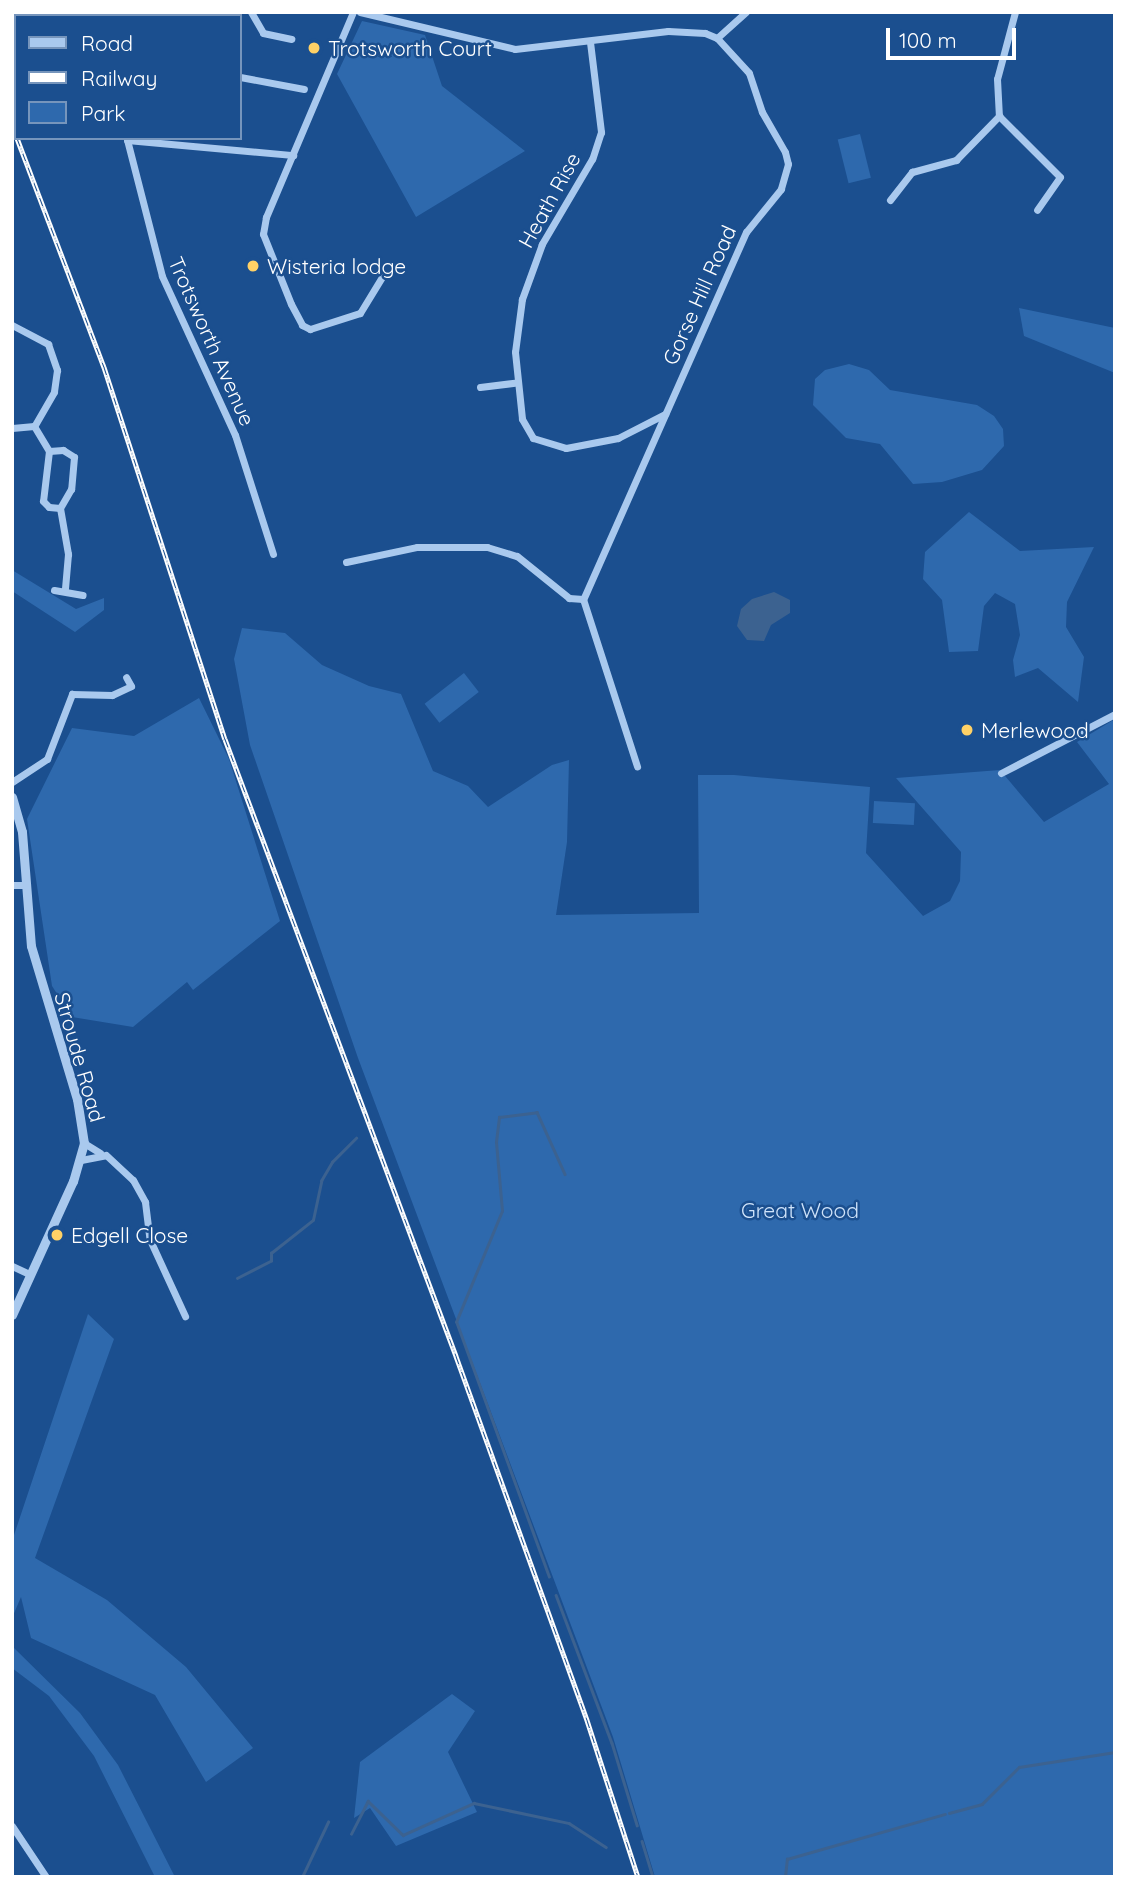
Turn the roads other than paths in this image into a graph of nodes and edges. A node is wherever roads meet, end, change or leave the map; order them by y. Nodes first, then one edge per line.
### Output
1 (251, 12) edge
2 (353, 12) edge
3 (360, 12) edge
4 (746, 12) edge
5 (1015, 12) edge
6 (717, 38) junction
7 (291, 39) dead end
8 (590, 42) junction
9 (242, 77) edge
10 (304, 89) dead end
11 (999, 116) junction
12 (127, 140) edge
13 (137, 140) edge
14 (293, 155) junction
15 (890, 200) dead end
16 (1037, 210) dead end
17 (382, 278) dead end
18 (12, 325) edge
19 (516, 383) junction
20 (480, 387) dead end
21 (666, 413) junction
22 (34, 426) junction
23 (12, 428) edge
24 (49, 451) junction
25 (60, 508) junction
26 (273, 554) dead end
27 (346, 562) dead end
28 (54, 590) dead end
29 (65, 590) junction
30 (83, 595) dead end
31 (583, 599) junction
32 (126, 677) dead end
33 (1115, 714) edge
34 (638, 766) dead end
35 (1001, 773) dead end
36 (12, 782) edge
37 (12, 797) edge
38 (12, 885) edge
39 (25, 885) junction
40 (84, 1143) junction
41 (100, 1153) junction
42 (81, 1160) junction
43 (12, 1266) edge
44 (29, 1274) junction
45 (12, 1315) edge
46 (185, 1316) dead end
47 (12, 1826) edge
48 (46, 1877) edge

1 - 7 street
2 - 14 street
3 - 8 street
4 - 6 street
5 - 11 street
6 - 8 street
6 - 21 street, Gorse Hill Road
8 - 19 street, Heath Rise
9 - 10 street
11 - 15 street
11 - 16 street
12 - 26 street, Trotsworth Avenue
13 - 14 street, Trotsworth Avenue
14 - 17 street
18 - 22 street
19 - 20 street
19 - 21 street, Heath Rise
21 - 31 street, Gorse Hill Road
22 - 23 street
22 - 24 street
24 - 25 street
24 - 25 street
25 - 29 street
27 - 31 street
28 - 29 street
29 - 30 street
31 - 34 street
32 - 36 street
33 - 35 street
37 - 39 street, Stroude Road
38 - 39 street
39 - 40 street, Stroude Road
40 - 41 street
40 - 42 street, Stroude Road
41 - 42 street
41 - 46 street
42 - 44 street, Stroude Road
43 - 44 street
44 - 45 street, Stroude Road
47 - 48 street

